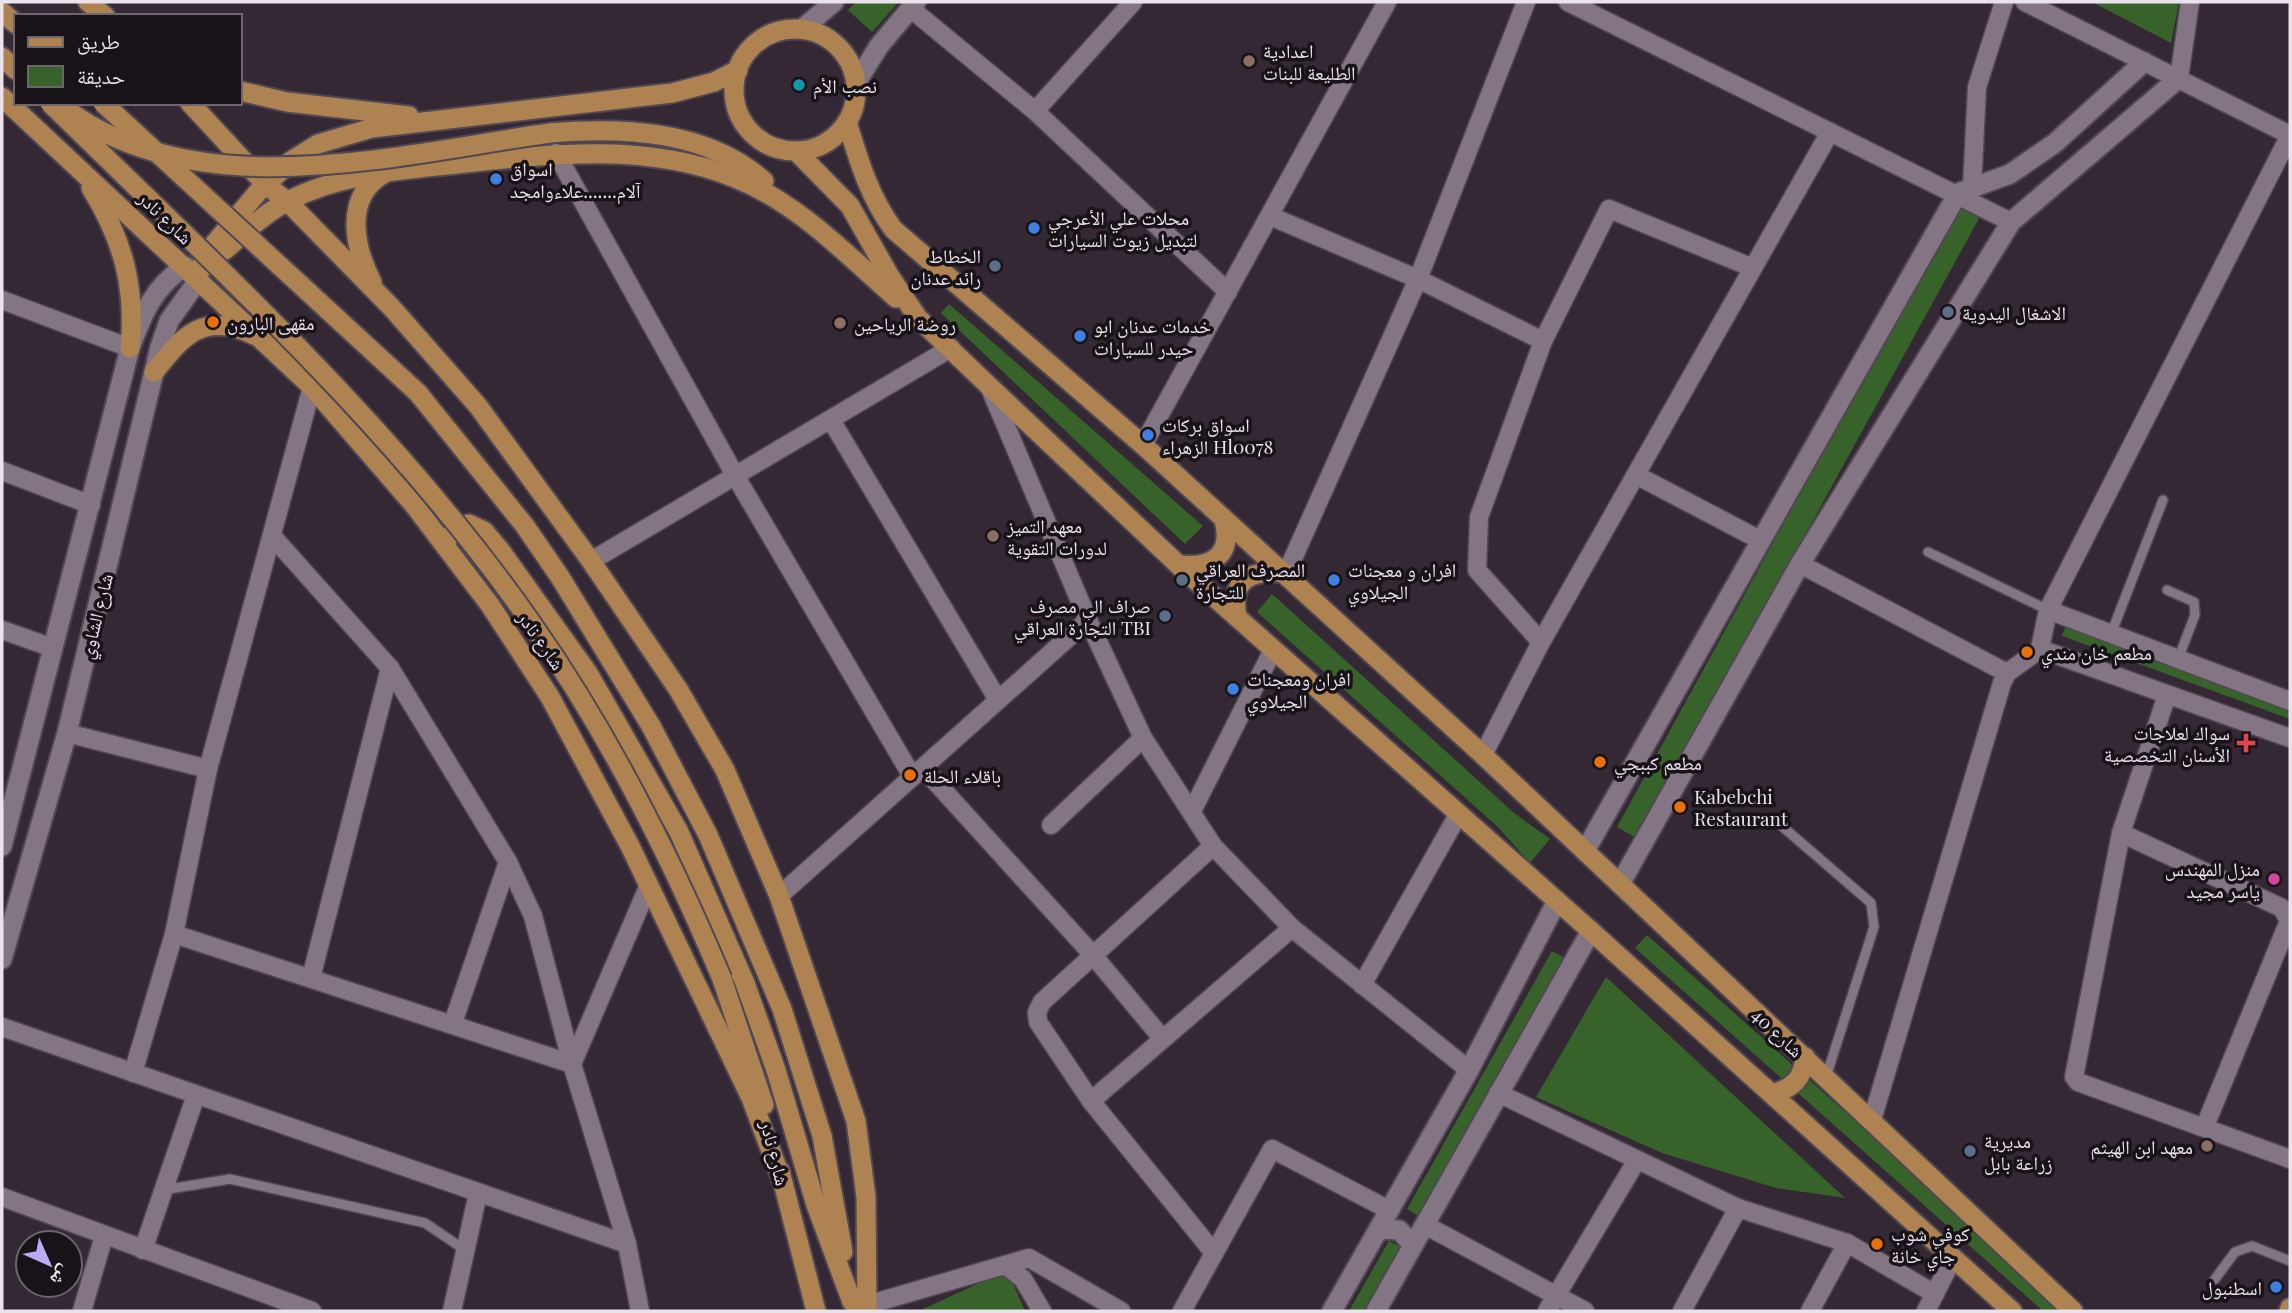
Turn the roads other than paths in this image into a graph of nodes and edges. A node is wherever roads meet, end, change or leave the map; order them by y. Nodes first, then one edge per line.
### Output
1 (88, 2) edge
2 (834, 2) edge
3 (1133, 2) edge
4 (1387, 2) edge
5 (1526, 2) edge
6 (1568, 2) edge
7 (2004, 2) edge
8 (2025, 2) edge
9 (2190, 2) edge
10 (913, 5) edge
11 (103, 14) edge
12 (802, 29) junction
13 (2144, 62) junction
14 (738, 70) junction
15 (2179, 78) junction
16 (856, 83) junction
17 (242, 92) edge
18 (2, 97) edge
19 (52, 105) edge
20 (61, 105) edge
21 (105, 105) edge
22 (192, 105) edge
23 (1035, 111) junction
24 (438, 119) junction
25 (848, 122) junction
26 (1830, 132) junction
27 (2290, 135) edge
28 (797, 152) junction
29 (556, 153) junction
30 (67, 157) junction
31 (397, 170) junction
32 (262, 189) junction
33 (1965, 191) junction
34 (287, 201) junction
35 (1270, 216) junction
36 (809, 222) junction
37 (2011, 222) junction
38 (220, 246) junction
39 (1753, 268) junction
40 (195, 273) junction
41 (1418, 279) junction
42 (1228, 292) junction
43 (2, 300) edge
44 (392, 308) junction
45 (918, 318) junction
46 (1543, 341) junction
47 (130, 348) junction
48 (951, 348) junction
49 (280, 354) junction
50 (154, 372) junction
51 (989, 385) junction
52 (312, 387) junction
53 (831, 420) junction
54 (1143, 445) junction
55 (2, 471) edge
56 (1636, 475) junction
57 (736, 477) junction
58 (2163, 500) dead end
59 (91, 505) junction
60 (1224, 520) junction
61 (273, 537) junction
62 (1760, 540) junction
63 (1928, 552) dead end
64 (591, 561) junction
65 (459, 562) junction
66 (1800, 564) junction
67 (1179, 565) junction
68 (1284, 573) junction
69 (2167, 590) dead end
70 (2048, 610) junction
71 (1237, 617) junction
72 (1088, 620) junction
73 (2, 630) edge
74 (2111, 634) junction
75 (1541, 642) junction
76 (53, 648) junction
77 (2040, 649) junction
78 (1273, 650) junction
79 (2178, 659) junction
80 (390, 668) junction
81 (2007, 673) junction
82 (2167, 695) junction
83 (998, 700) junction
84 (2290, 701) edge
85 (67, 733) junction
86 (1143, 738) junction
87 (2290, 738) edge
88 (1483, 755) junction
89 (208, 769) junction
90 (917, 772) junction
91 (22, 774) junction
92 (52, 781) junction
93 (1192, 811) junction
94 (1458, 815) junction
95 (9, 821) junction
96 (1776, 821) dead end
97 (1051, 825) dead end
98 (39, 827) junction
99 (2121, 833) junction
100 (2, 846) edge
101 (1213, 846) junction
102 (1585, 851) junction
103 (508, 862) junction
104 (1620, 884) junction
105 (649, 885) junction
106 (779, 896) junction
107 (1557, 901) junction
108 (1292, 928) junction
109 (1591, 931) junction
110 (174, 934) junction
111 (1092, 954) junction
112 (2, 959) edge
113 (311, 978) junction
114 (1362, 985) junction
115 (453, 1023) junction
116 (2, 1027) edge
117 (1162, 1038) junction
118 (1805, 1057) junction
119 (572, 1064) junction
120 (1469, 1070) junction
121 (134, 1073) junction
122 (1826, 1077) junction
123 (1498, 1093) junction
124 (196, 1094) junction
125 (1772, 1094) junction
126 (1091, 1101) junction
127 (1872, 1120) junction
128 (2205, 1126) junction
129 (2290, 1159) edge
130 (1637, 1160) junction
131 (783, 1183) junction
132 (163, 1190) junction
133 (478, 1193) junction
134 (2, 1197) edge
135 (1738, 1208) junction
136 (1389, 1210) junction
137 (1425, 1225) junction
138 (1379, 1229) junction
139 (104, 1236) junction
140 (1847, 1243) junction
141 (627, 1244) junction
142 (1413, 1245) junction
143 (143, 1250) junction
144 (465, 1251) junction
145 (1214, 1253) junction
146 (1952, 1261) junction
147 (2290, 1261) edge
148 (1006, 1265) junction
149 (2215, 1279) dead end
150 (1935, 1294) junction
151 (1552, 1304) edge
152 (860, 1308) edge
153 (82, 1311) edge
154 (312, 1311) edge
155 (452, 1311) edge
156 (640, 1311) edge
157 (816, 1311) edge
158 (1042, 1311) edge
159 (1121, 1311) edge
160 (1182, 1311) edge
161 (1332, 1311) edge
162 (1376, 1311) edge
163 (1585, 1311) edge
164 (1682, 1311) edge
165 (1810, 1311) edge
166 (1926, 1311) edge
167 (2012, 1311) edge
168 (2073, 1311) edge

1 - 11 main road
2 - 12 street
3 - 23 street
4 - 35 street
5 - 41 street
6 - 26 street
7 - 33 street
8 - 13 street
9 - 15 street
10 - 16 street
10 - 23 street
12 - 14 main road
12 - 16 main road
13 - 15 street
13 - 33 street
14 - 24 main road
14 - 28 main road
15 - 27 street
15 - 37 street
16 - 25 main road
17 - 24 main road
18 - 30 main road
19 - 131 main road, شارع نادر, bridge
20 - 36 main road, bridge
21 - 152 main road, bridge
22 - 32 main road
23 - 42 street
24 - 32 main road
25 - 28 main road
25 - 54 main road, شارع 40
26 - 33 street
26 - 39 street
27 - 70 street
28 - 45 main road
29 - 31 main road
29 - 36 main road
29 - 57 street
30 - 40 main road
30 - 47 main road
31 - 34 main road
31 - 44 main road
32 - 34 main road
32 - 38 main road
33 - 37 street
33 - 62 street
34 - 38 main road
34 - 44 main road
35 - 41 street
35 - 42 street
36 - 45 main road
37 - 66 street
38 - 40 main road
39 - 46 street
39 - 56 street
40 - 47 street, شارع الشاوي
40 - 49 main road
40 - 50 street, شارع الشاوي
41 - 46 street
41 - 68 street
42 - 54 street
43 - 47 street
44 - 64 main road
45 - 48 main road
46 - 75 street
47 - 59 street, شارع الشاوي
48 - 51 main road
48 - 53 street
49 - 50 main road
49 - 52 main road
50 - 85 street, شارع الشاوي
51 - 67 main road
51 - 72 street
52 - 61 street
52 - 65 main road
53 - 57 street
53 - 83 street
54 - 60 main road, شارع 40
55 - 59 street
56 - 62 street
56 - 75 street
57 - 64 street
57 - 90 street
58 - 74 lane
59 - 76 street, شارع الشاوي
60 - 67 main road
60 - 68 main road, شارع 40
61 - 80 street
61 - 89 street
62 - 102 street
63 - 70 lane
64 - 106 main road
65 - 105 main road
65 - 152 main road
66 - 81 street
66 - 104 street
67 - 71 main road
68 - 71 main road
68 - 88 main road, شارع 40
69 - 79 lane
70 - 74 street
70 - 77 street
71 - 78 main road
72 - 83 street
72 - 86 street
73 - 76 street
74 - 79 street
75 - 88 street
76 - 91 street, شارع الشاوي
77 - 81 street
77 - 82 street
78 - 93 street
78 - 94 main road
79 - 84 street
80 - 103 street
80 - 113 street
81 - 127 street
82 - 87 street
82 - 99 street
83 - 90 street
85 - 89 street
85 - 92 street, شارع الشاوي
86 - 93 street
86 - 97 street
88 - 102 main road, شارع 40
89 - 110 street
90 - 106 street
90 - 111 street
91 - 92 street
91 - 95 street, شارع الشاوي
92 - 98 street, شارع الشاوي
93 - 101 street
94 - 107 main road
94 - 114 street
95 - 98 street
95 - 100 street, شارع الشاوي
96 - 122 lane
98 - 112 street, شارع الشاوي
99 - 128 street
99 - 128 street
101 - 108 street
101 - 111 street
102 - 104 main road, شارع 40
103 - 115 street
103 - 119 street
104 - 118 main road, شارع 40
105 - 119 street
105 - 131 main road
106 - 152 main road
107 - 109 main road
107 - 120 street
108 - 114 street
108 - 117 street
109 - 123 street
109 - 125 main road
110 - 113 street
110 - 121 street
111 - 117 street
111 - 126 street
113 - 115 street
114 - 120 street
115 - 119 street
116 - 121 street
117 - 126 street
118 - 122 main road, شارع 40
118 - 125 main road
119 - 141 street
120 - 136 street
121 - 124 street
122 - 127 main road, شارع 40
123 - 130 street
123 - 137 street
124 - 132 street
124 - 133 street
125 - 146 main road
126 - 145 street
127 - 168 main road, شارع 40
128 - 129 street
130 - 135 street
130 - 151 street
131 - 157 main road, شارع نادر
132 - 143 street
132 - 144 lane
133 - 141 street
133 - 144 street
134 - 139 street
135 - 140 street
135 - 164 street
136 - 138 street
136 - 145 street
137 - 142 street
137 - 151 street
138 - 142 street
138 - 161 street
139 - 143 street
139 - 153 street
140 - 150 street
140 - 165 street
141 - 156 street
142 - 162 street
143 - 154 street
144 - 155 street
145 - 160 street
146 - 150 street
146 - 167 main road
147 - 149 lane
148 - 152 street
148 - 158 street
148 - 159 street
150 - 166 street
151 - 163 street

